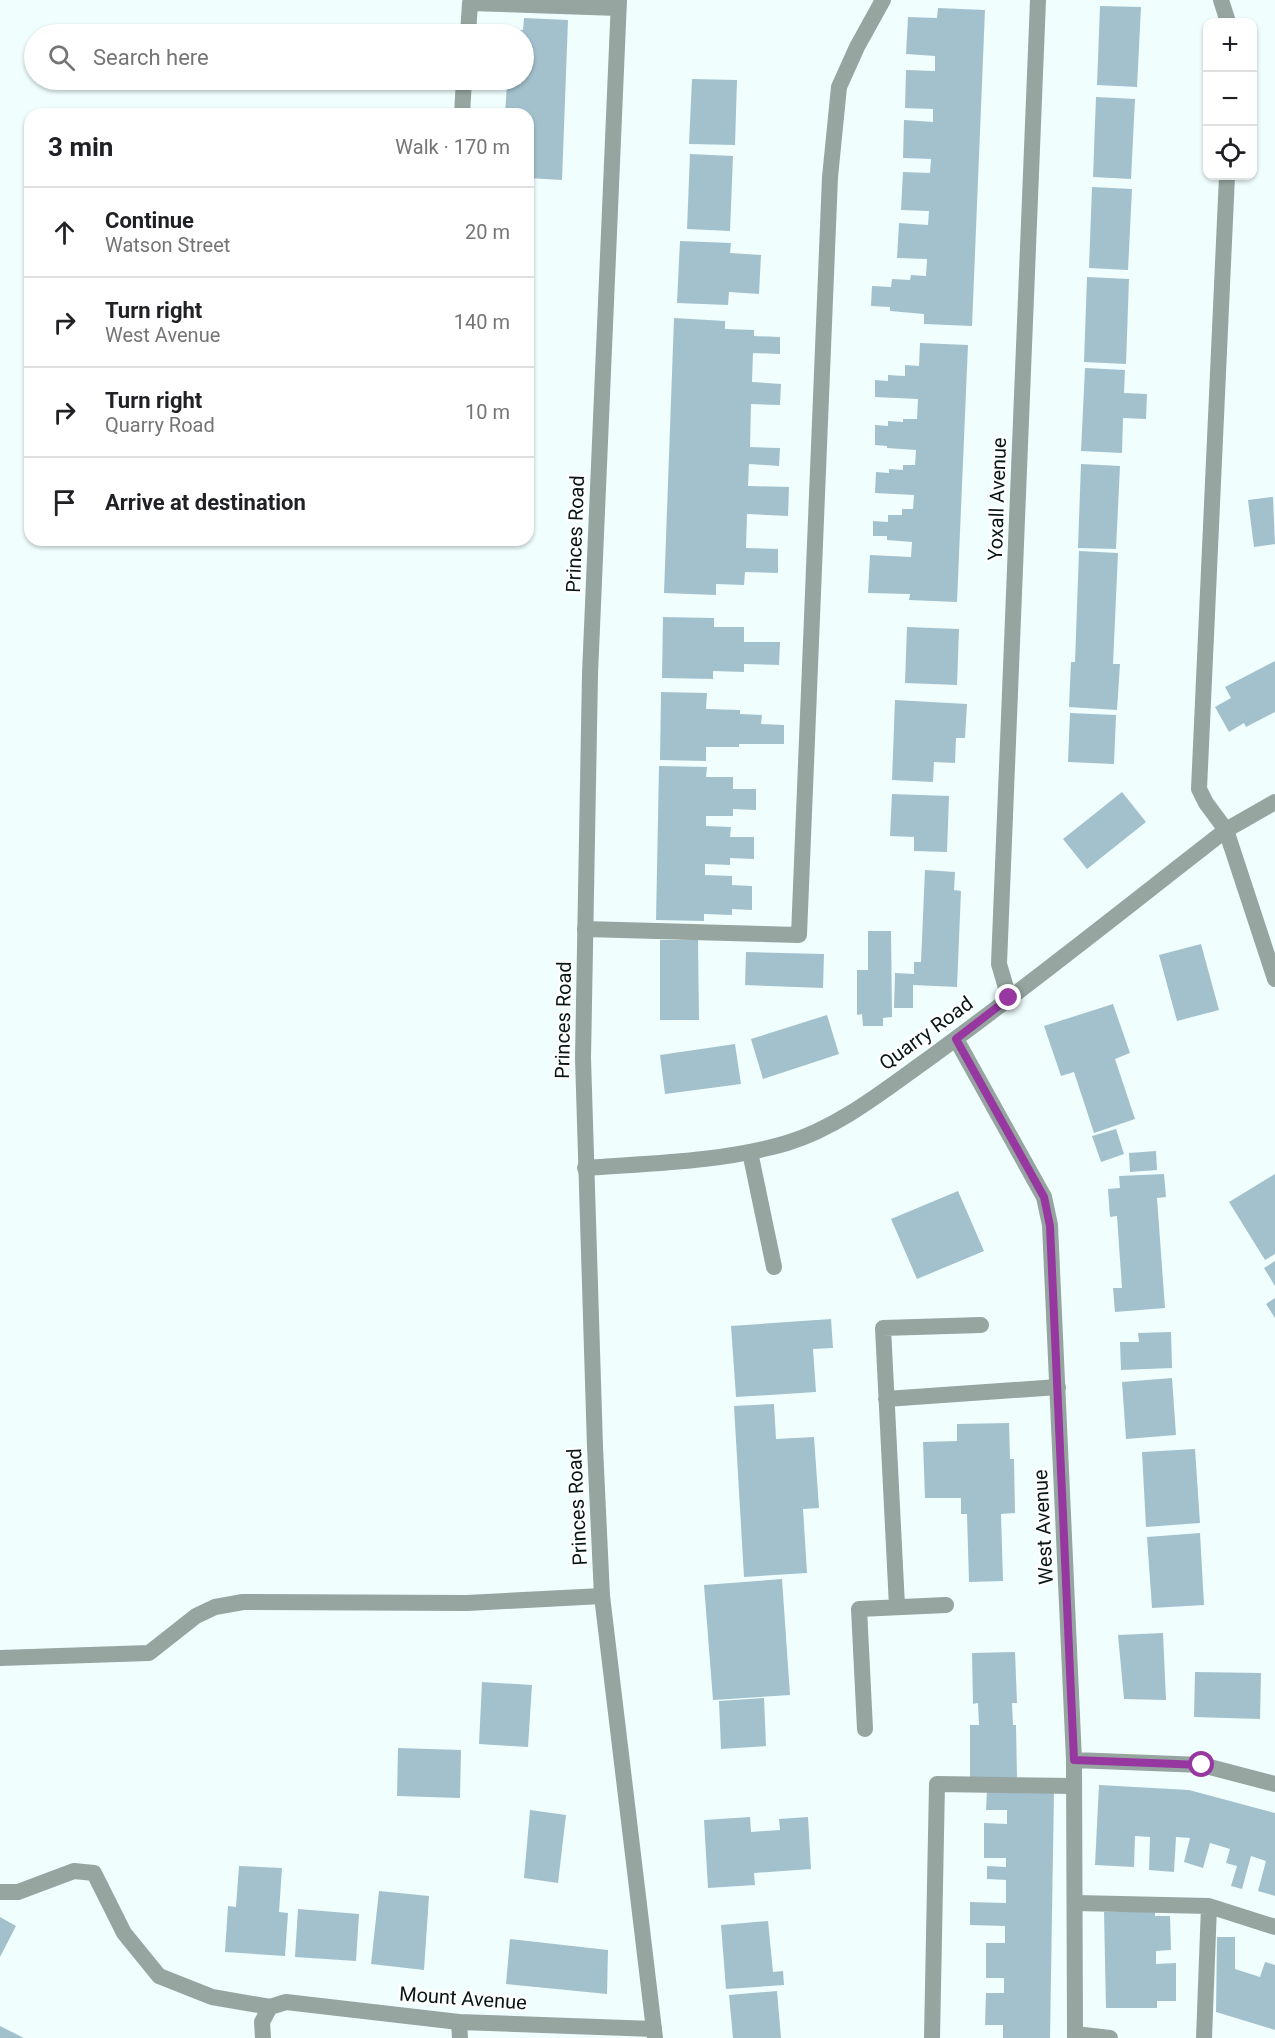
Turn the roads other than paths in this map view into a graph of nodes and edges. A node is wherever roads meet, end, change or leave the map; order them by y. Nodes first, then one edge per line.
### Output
1 (883, 0) edge
2 (1038, 0) edge
3 (1221, 0) edge
4 (619, 4) edge
5 (1227, 18) edge
6 (469, 24) edge
7 (463, 90) edge
8 (462, 108) edge
9 (1227, 180) edge
10 (1275, 802) edge
11 (1226, 830) junction
12 (585, 929) junction
13 (1275, 979) edge
14 (1009, 998) junction
15 (956, 1039) junction
16 (750, 1152) junction
17 (585, 1168) junction
18 (774, 1267) dead end
19 (981, 1325) dead end
20 (1058, 1387) junction
21 (886, 1399) junction
22 (602, 1596) junction
23 (946, 1605) dead end
24 (897, 1606) junction
25 (0, 1658) edge
26 (865, 1729) dead end
27 (1074, 1760) junction
28 (1275, 1784) edge
29 (1074, 1786) junction
30 (0, 1892) edge
31 (1076, 1903) junction
32 (1209, 1906) junction
33 (1275, 1927) edge
34 (270, 2007) junction
35 (460, 2030) edge
36 (654, 2033) edge
37 (1075, 2036) edge
38 (263, 2038) edge
39 (932, 2038) edge
40 (1110, 2038) edge
41 (1204, 2038) edge

1 - 12 street
2 - 14 street, Yoxall Avenue
3 - 5 street
4 - 6 street
4 - 12 street, Princes Road
7 - 8 street
9 - 11 street
10 - 11 street, Quarry Road
11 - 13 street
11 - 14 street, Quarry Road
12 - 17 street, Princes Road
14 - 15 street, Quarry Road
15 - 16 street, Quarry Road
15 - 20 street, West Avenue
16 - 17 street, Quarry Road
16 - 18 street
17 - 22 street, Princes Road
19 - 21 street
20 - 21 street
20 - 27 street, West Avenue
21 - 24 street
22 - 25 street
22 - 36 street, Princes Road
23 - 24 street
24 - 26 street
27 - 28 street
27 - 29 street, West Avenue
29 - 31 street, West Avenue
29 - 39 street
30 - 34 street, Mount Avenue
31 - 32 street
31 - 37 street, West Avenue
32 - 33 street
32 - 41 street
34 - 35 street, Mount Avenue
34 - 38 street
35 - 36 street, Mount Avenue
37 - 40 street

